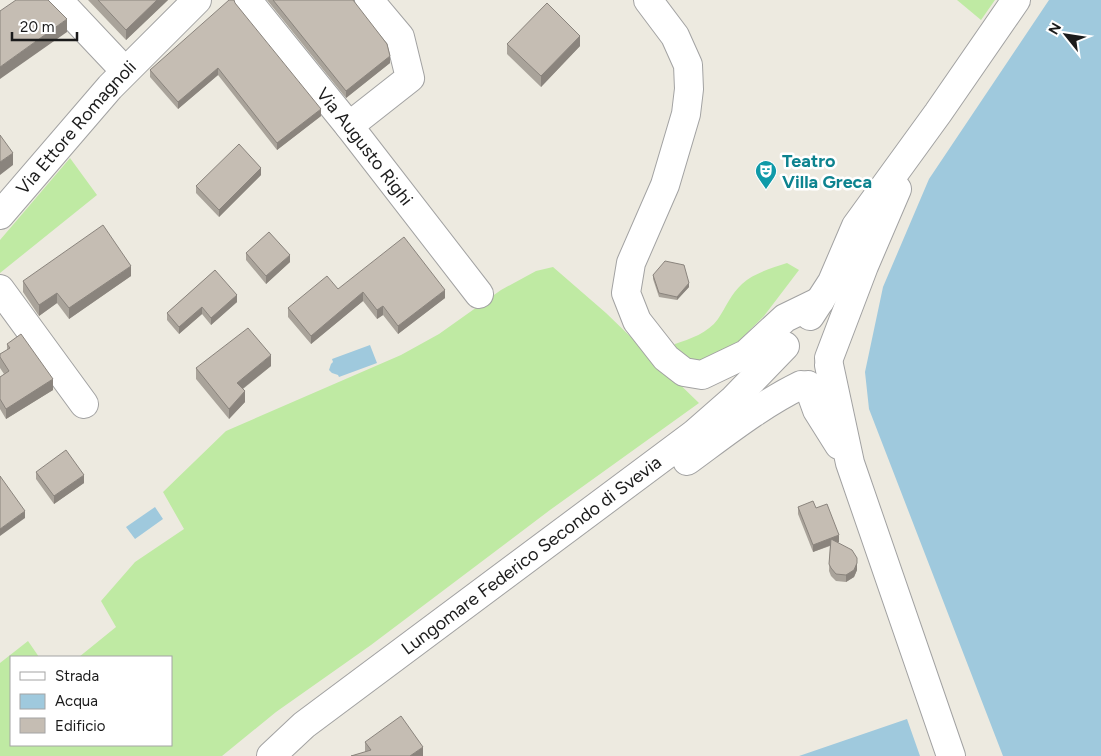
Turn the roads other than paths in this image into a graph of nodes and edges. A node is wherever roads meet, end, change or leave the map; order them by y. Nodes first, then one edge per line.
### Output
1 (58, 0) edge
2 (197, 0) edge
3 (247, 0) edge
4 (369, 0) edge
5 (648, 0) edge
6 (1016, 0) edge
7 (126, 71) junction
8 (938, 113) junction
9 (349, 126) junction
10 (0, 215) edge
11 (0, 289) edge
12 (479, 294) dead end
13 (820, 301) junction
14 (790, 342) junction
15 (829, 362) junction
16 (805, 385) junction
17 (84, 404) dead end
18 (850, 463) junction
19 (271, 756) edge
20 (282, 756) edge
21 (951, 756) edge

1 - 7 street
2 - 7 street, Via Ettore Romagnoli
3 - 9 street, Via Augusto Righi
4 - 9 street
5 - 13 street
6 - 8 street, Lungomare Federico Secondo di Svevia
7 - 10 street, Via Ettore Romagnoli
8 - 13 street, Lungomare Federico Secondo di Svevia
8 - 15 street, Lungomare Federico Secondo di Svevia
9 - 12 street, Via Augusto Righi
11 - 17 street
13 - 14 street, Lungomare Federico Secondo di Svevia
14 - 15 street
14 - 16 street
14 - 19 street, Lungomare Federico Secondo di Svevia
15 - 16 street
15 - 18 street
16 - 18 street
16 - 20 street, Lungomare Federico Secondo di Svevia
18 - 21 street

